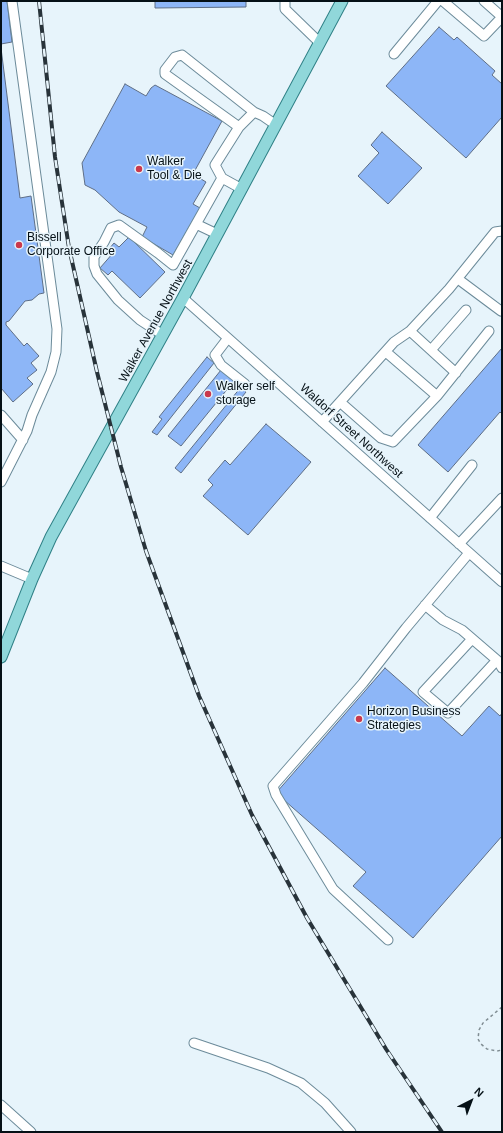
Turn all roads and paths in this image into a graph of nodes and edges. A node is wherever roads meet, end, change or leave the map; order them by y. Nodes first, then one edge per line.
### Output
1 (12, 1) edge
2 (285, 1) edge
3 (342, 1) edge
4 (438, 1) edge
5 (443, 1) edge
6 (484, 1) edge
7 (502, 17) edge
8 (320, 43) junction
9 (394, 54) dead end
10 (254, 112) junction
11 (276, 125) junction
12 (239, 126) junction
13 (222, 178) junction
14 (242, 189) junction
15 (196, 224) junction
16 (502, 231) edge
17 (217, 234) junction
18 (458, 279) junction
19 (183, 298) junction
20 (466, 310) dead end
21 (502, 310) edge
22 (410, 331) junction
23 (489, 331) dead end
24 (163, 335) junction
25 (228, 338) junction
26 (431, 350) junction
27 (386, 352) junction
28 (456, 373) junction
29 (245, 384) dead end
30 (437, 396) junction
31 (340, 402) junction
32 (1, 415) edge
33 (322, 422) junction
34 (23, 440) junction
35 (472, 465) dead end
36 (2, 477) edge
37 (502, 498) edge
38 (430, 518) junction
39 (459, 544) junction
40 (469, 553) junction
41 (1, 566) edge
42 (32, 579) junction
43 (502, 582) edge
44 (425, 605) junction
45 (472, 639) junction
46 (1, 657) edge
47 (499, 664) edge
48 (388, 940) dead end
49 (502, 1007) edge
50 (194, 1042) dead end
51 (502, 1050) edge
52 (1, 1105) edge
53 (31, 1132) edge
54 (351, 1132) edge

1 - 34 street
2 - 8 street
3 - 8 main road, Walker Avenue Northwest
4 - 9 street
5 - 7 street
6 - 7 street
8 - 11 main road, Walker Avenue Northwest
10 - 11 street
10 - 12 street
10 - 12 street
11 - 14 main road, Walker Avenue Northwest
12 - 13 street
13 - 14 street
13 - 15 street
14 - 17 main road, Walker Avenue Northwest
15 - 17 street
15 - 24 street
16 - 18 street
17 - 19 main road, Walker Avenue Northwest
18 - 21 street
18 - 22 street
19 - 24 main road, Walker Avenue Northwest
19 - 25 street, Waldorf Street Northwest
20 - 26 street
22 - 26 street
22 - 27 street
23 - 28 street
24 - 42 main road, Walker Avenue Northwest
25 - 29 street
25 - 33 street, Waldorf Street Northwest
26 - 28 street
27 - 30 street
27 - 31 street
28 - 30 street
30 - 31 street
31 - 33 street
32 - 34 street
33 - 38 street, Waldorf Street Northwest
34 - 36 street
35 - 38 street
37 - 39 street
38 - 39 street, Waldorf Street Northwest
39 - 40 street, Waldorf Street Northwest
40 - 43 street, Waldorf Street Northwest
40 - 44 street
41 - 42 street
42 - 46 main road, Walker Avenue Northwest
44 - 45 street
44 - 48 street
45 - 47 street
45 - 47 street
49 - 51 path
50 - 54 street
52 - 53 street

